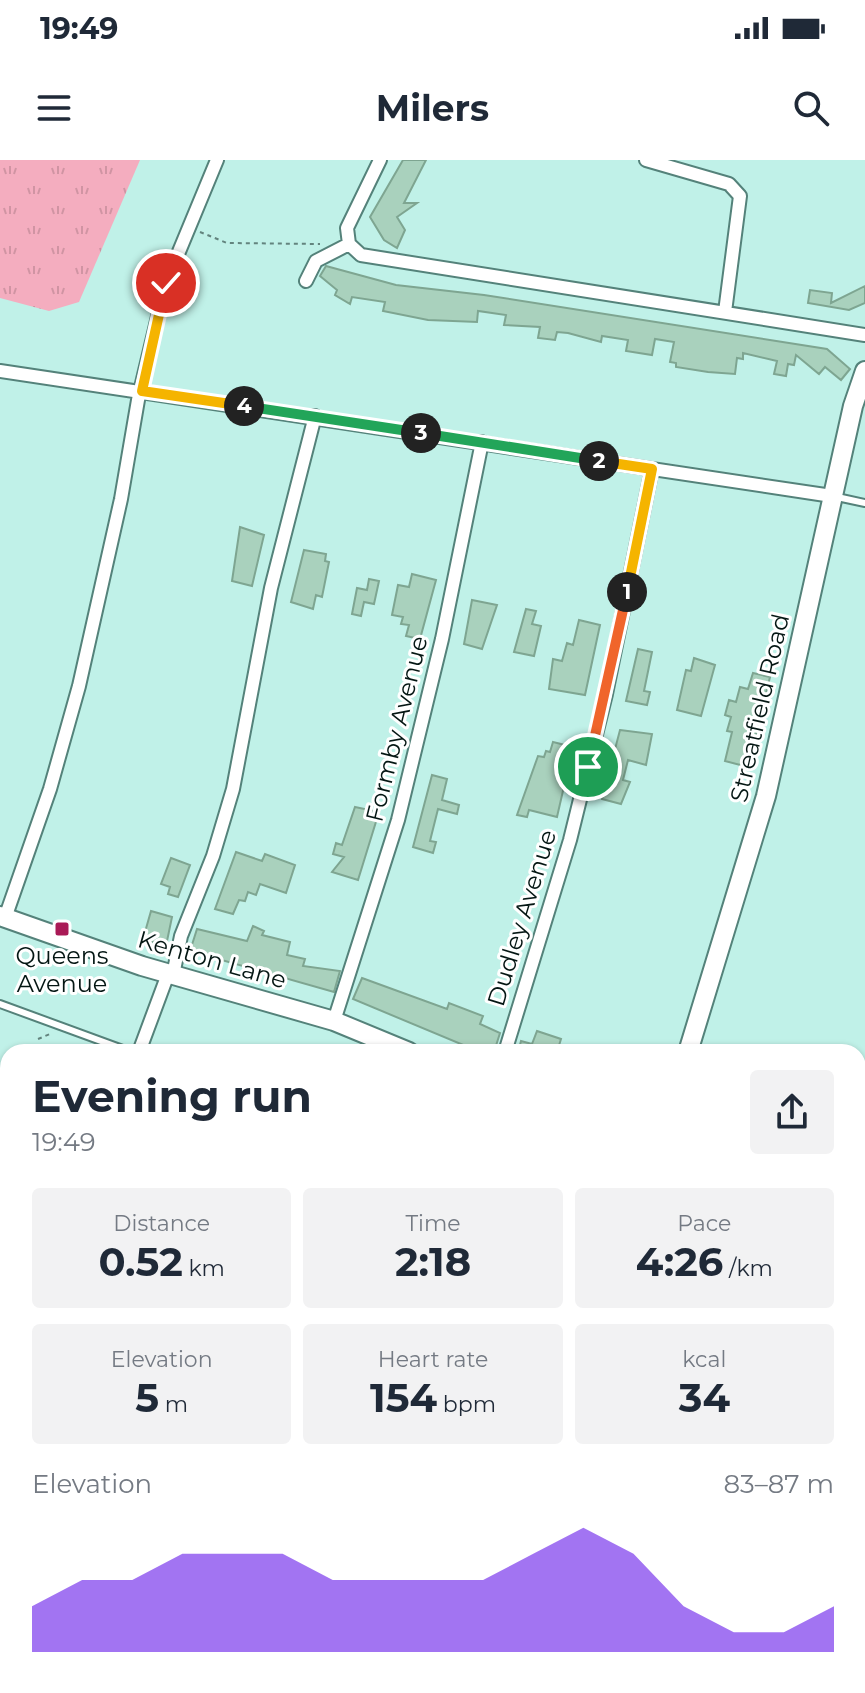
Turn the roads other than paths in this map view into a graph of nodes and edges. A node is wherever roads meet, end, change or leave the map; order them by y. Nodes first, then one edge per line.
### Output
1 (217, 160) edge
2 (380, 160) edge
3 (646, 160) edge
4 (345, 246) junction
5 (306, 281) dead end
6 (725, 312) junction
7 (865, 335) edge
8 (0, 371) edge
9 (865, 371) edge
10 (142, 391) junction
11 (315, 416) junction
12 (482, 442) junction
13 (652, 469) junction
14 (832, 496) junction
15 (865, 503) edge
16 (3, 917) edge
17 (171, 975) junction
18 (0, 1004) edge
19 (334, 1021) junction
20 (109, 1044) edge
21 (142, 1044) edge
22 (390, 1044) edge
23 (507, 1044) edge
24 (690, 1044) edge

1 - 10 street
2 - 4 street
3 - 6 street
4 - 5 street
4 - 6 street
6 - 7 street
8 - 10 street
9 - 14 street, Streatfield Road
10 - 11 street
10 - 16 street
11 - 12 street
11 - 17 street
12 - 13 street
12 - 19 street, Formby Avenue
13 - 14 street
13 - 23 street, Dudley Avenue
14 - 15 lane
14 - 24 street, Streatfield Road
16 - 17 street, Kenton Lane
17 - 19 street, Kenton Lane
17 - 21 street
18 - 20 lane
19 - 22 street, Kenton Lane

